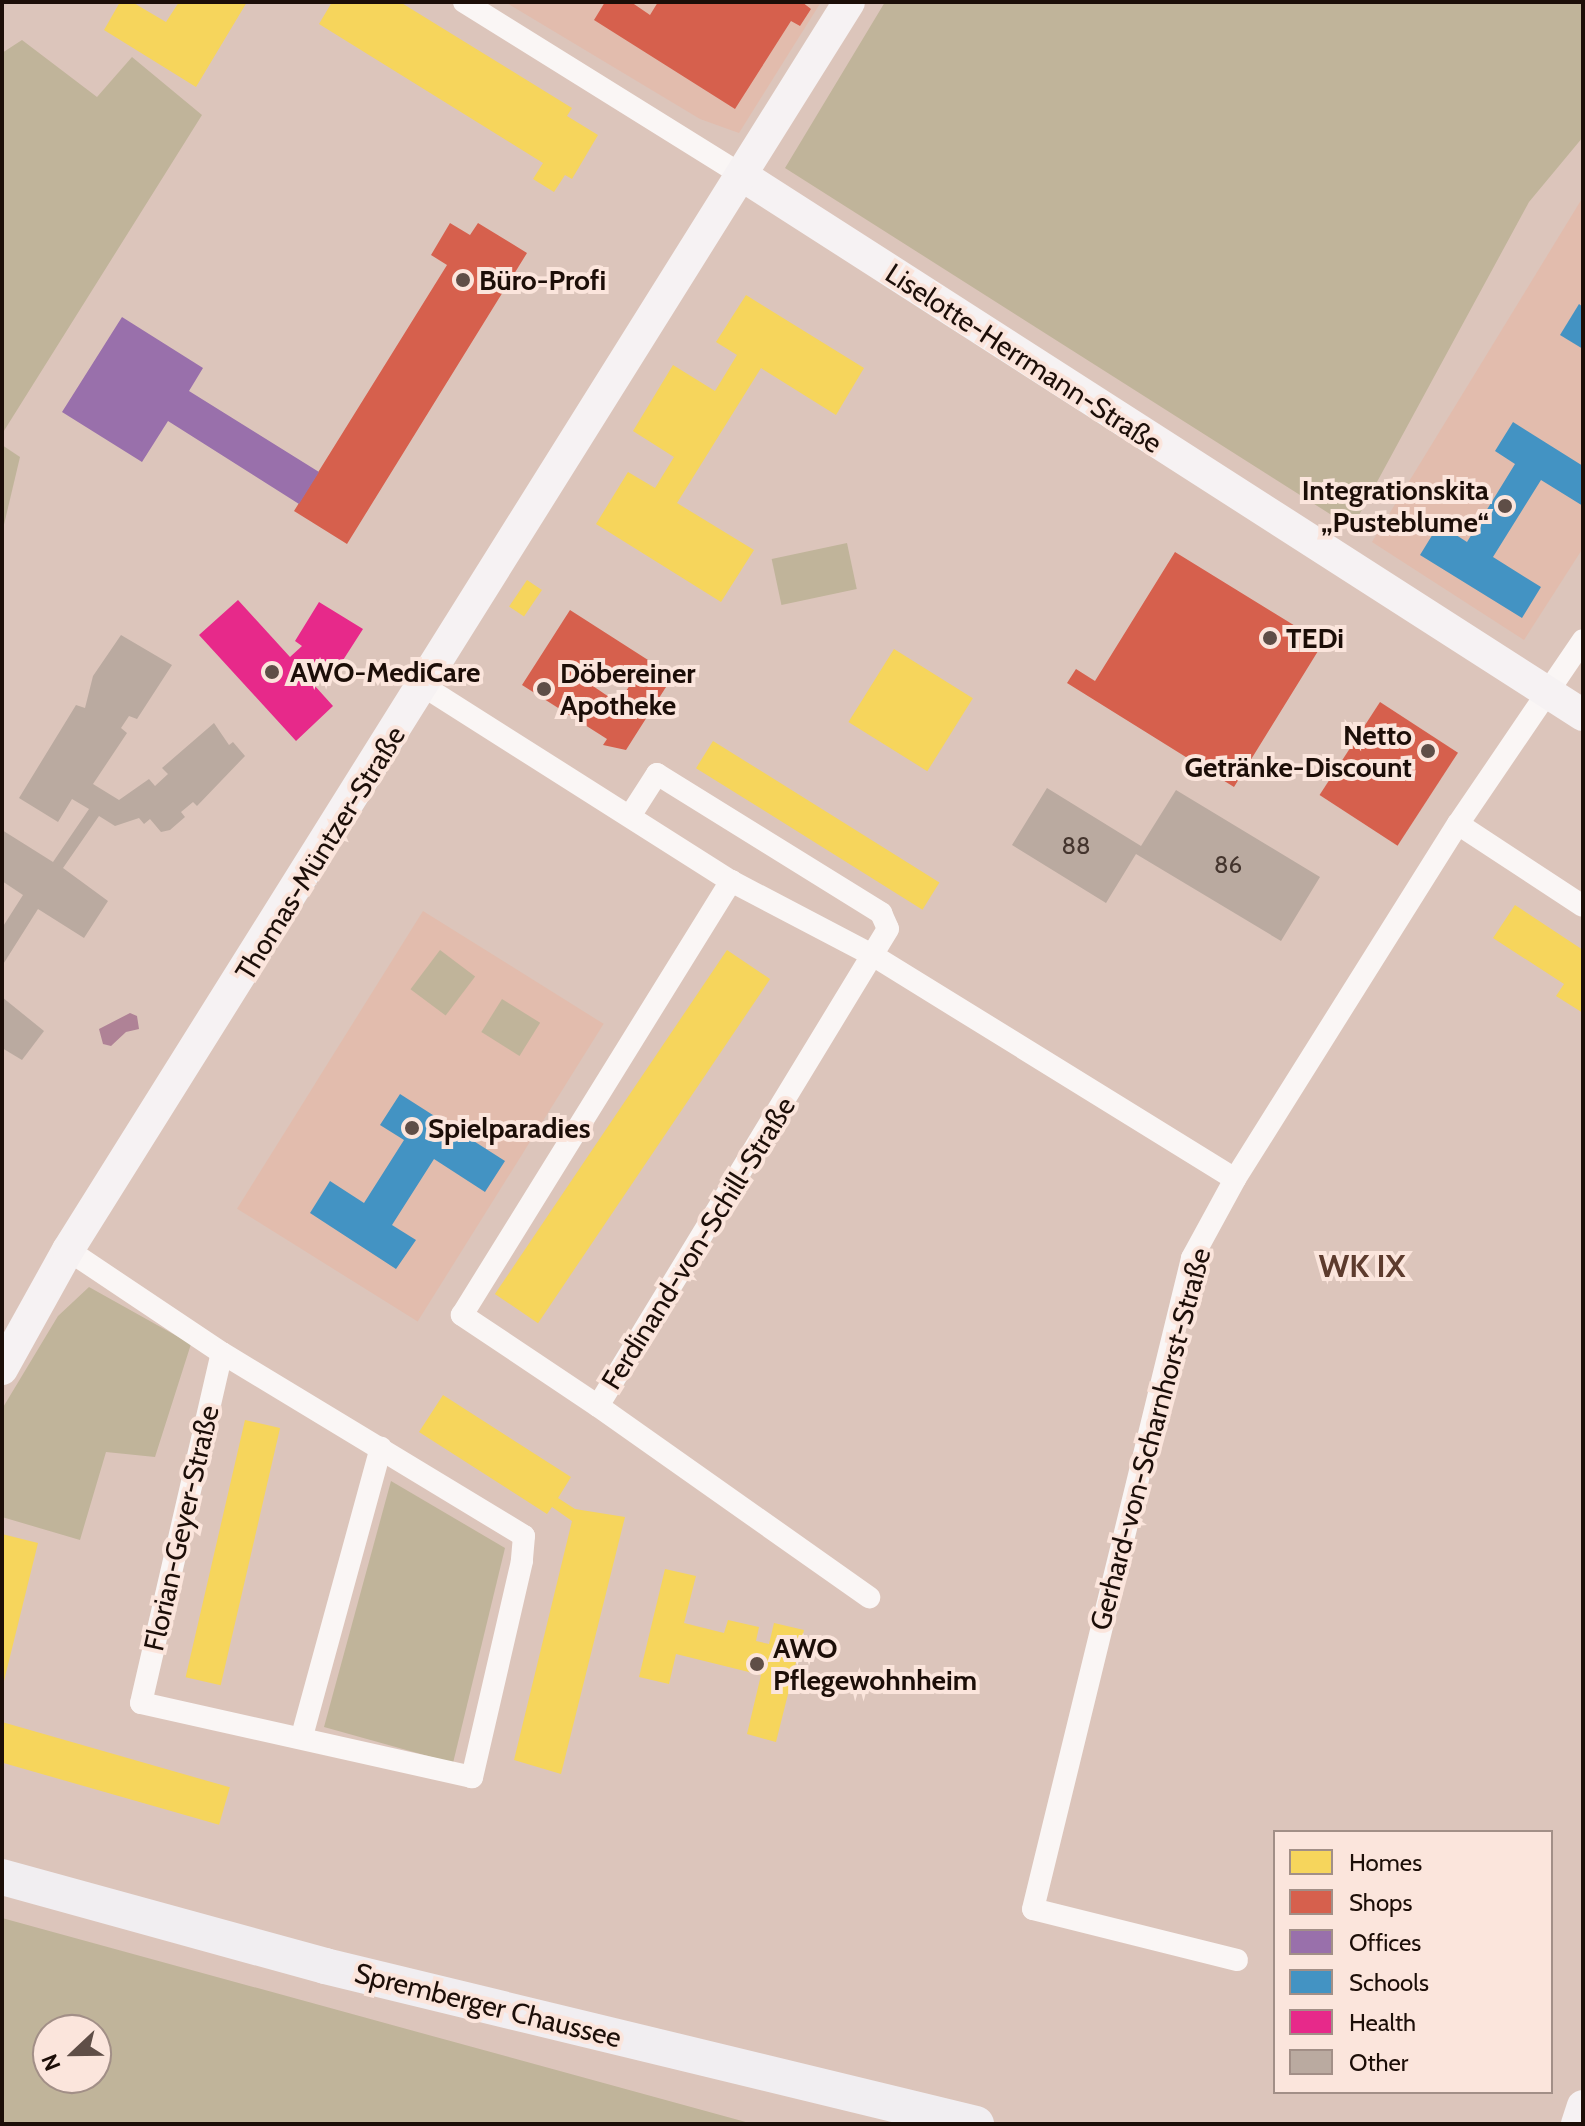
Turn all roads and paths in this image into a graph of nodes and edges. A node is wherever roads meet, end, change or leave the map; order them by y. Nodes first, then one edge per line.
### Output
1 (464, 2) edge
2 (849, 2) edge
3 (743, 176) junction
4 (1583, 640) edge
5 (425, 687) junction
6 (1549, 694) junction
7 (1583, 715) edge
8 (630, 816) junction
9 (1458, 824) junction
10 (731, 881) junction
11 (1583, 906) edge
12 (874, 956) junction
13 (1235, 1179) junction
14 (68, 1250) junction
15 (222, 1353) junction
16 (2, 1369) edge
17 (598, 1406) junction
18 (381, 1448) junction
19 (869, 1597) dead end
20 (302, 1736) junction
21 (2, 1877) edge
22 (1237, 1960) dead end
23 (1583, 2106) edge
24 (976, 2124) edge
25 (1577, 2124) edge

1 - 3 street, Liselotte-Herrmann-Straße
2 - 3 street, Thomas-Müntzer-Straße
3 - 5 street, Thomas-Müntzer-Straße
3 - 6 street, Liselotte-Herrmann-Straße
4 - 6 street, Gerhard-von-Scharnhorst-Straße
5 - 8 street
5 - 14 street, Thomas-Müntzer-Straße
6 - 7 street, Liselotte-Herrmann-Straße
6 - 9 street, Gerhard-von-Scharnhorst-Straße
8 - 10 street
8 - 12 street, Ferdinand-von-Schill-Straße
9 - 11 street
9 - 13 street, Gerhard-von-Scharnhorst-Straße
10 - 12 street
10 - 17 street, Ferdinand-von-Schill-Straße
12 - 13 street
12 - 17 street, Ferdinand-von-Schill-Straße
13 - 22 street, Gerhard-von-Scharnhorst-Straße
14 - 15 street
14 - 16 street, Thomas-Müntzer-Straße
15 - 18 street
15 - 20 street, Florian-Geyer-Straße
17 - 19 street
18 - 20 street
18 - 20 street
21 - 24 main road, Spremberger Chaussee
23 - 25 street

